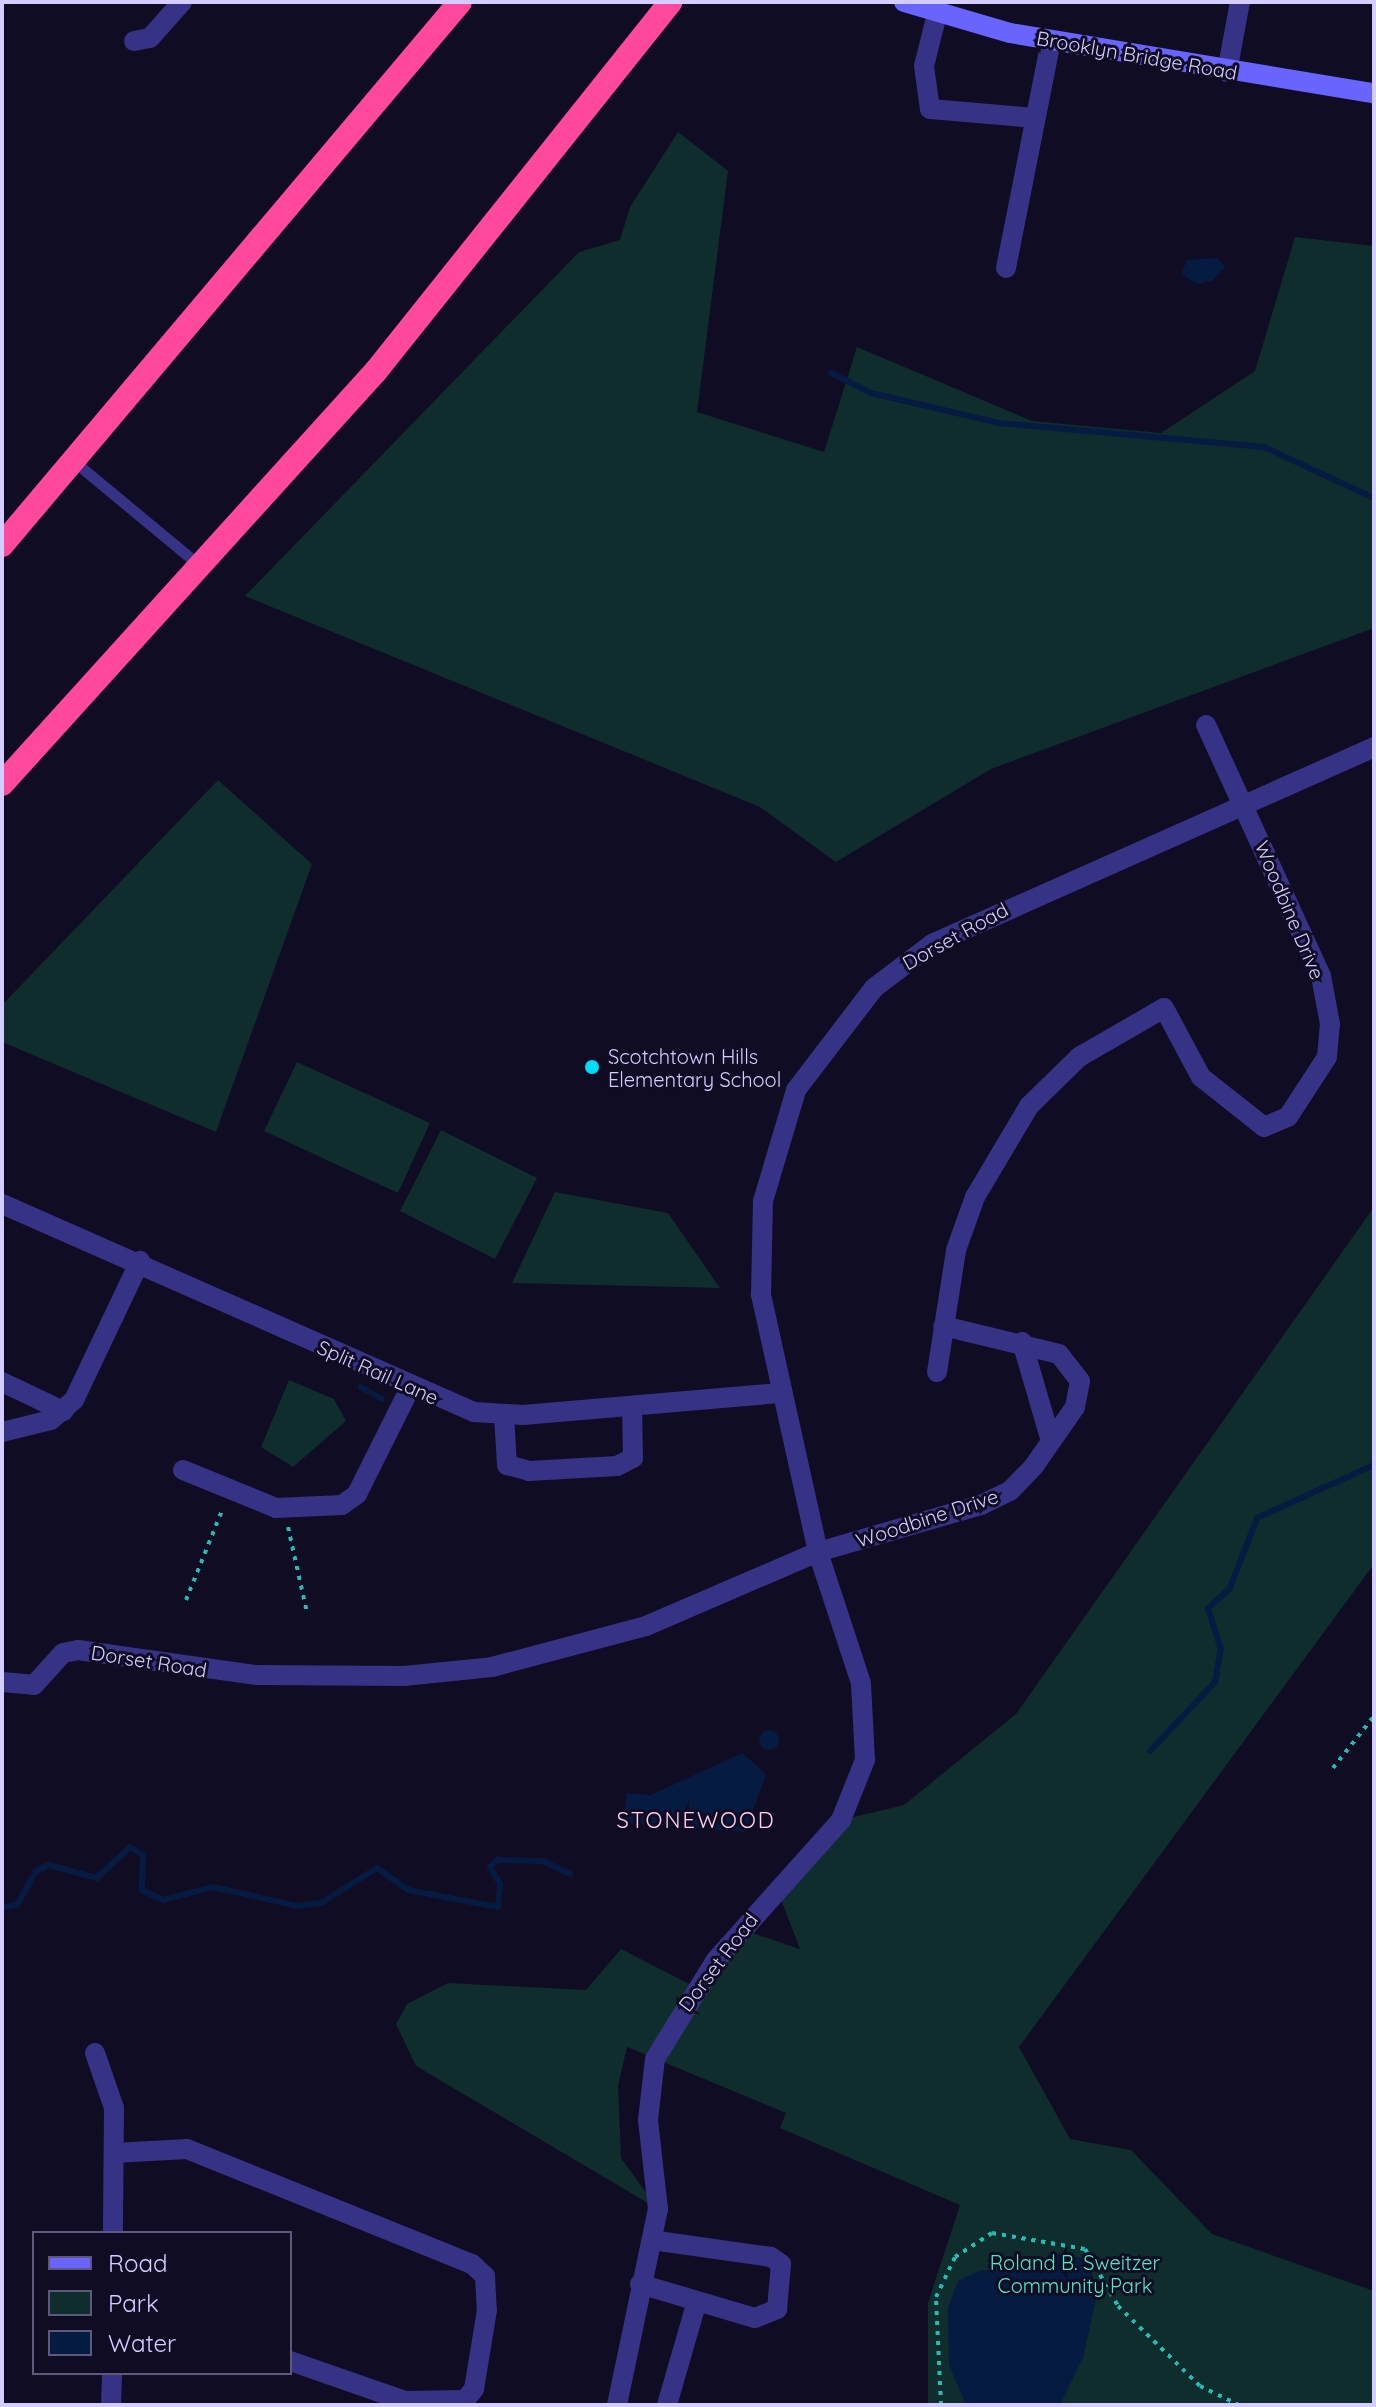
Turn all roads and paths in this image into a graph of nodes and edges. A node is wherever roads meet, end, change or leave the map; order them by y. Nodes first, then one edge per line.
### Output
1 (182, 2) edge
2 (460, 2) edge
3 (671, 2) edge
4 (904, 2) edge
5 (1240, 2) edge
6 (937, 14) junction
7 (1051, 40) junction
8 (134, 41) dead end
9 (1227, 72) junction
10 (1374, 93) edge
11 (1034, 118) junction
12 (1006, 268) dead end
13 (76, 463) junction
14 (2, 545) edge
15 (204, 569) junction
16 (1206, 725) dead end
17 (1374, 747) edge
18 (2, 784) edge
19 (1245, 805) junction
20 (2, 1204) edge
21 (140, 1261) junction
22 (943, 1326) junction
23 (1022, 1342) junction
24 (937, 1372) dead end
25 (2, 1382) edge
26 (410, 1388) junction
27 (780, 1393) junction
28 (632, 1407) junction
29 (63, 1411) junction
30 (504, 1415) junction
31 (2, 1432) edge
32 (1051, 1441) junction
33 (183, 1470) dead end
34 (229, 1495) junction
35 (285, 1509) junction
36 (818, 1552) junction
37 (186, 1600) dead end
38 (307, 1613) dead end
39 (2, 1682) edge
40 (1374, 1716) edge
41 (1333, 1768) dead end
42 (95, 2053) dead end
43 (114, 2153) junction
44 (113, 2231) edge
45 (652, 2240) junction
46 (640, 2284) junction
47 (697, 2301) junction
48 (292, 2362) edge
49 (112, 2375) edge
50 (111, 2405) edge
51 (617, 2405) edge
52 (667, 2405) edge
53 (941, 2405) edge
54 (1239, 2405) edge

1 - 8 street
2 - 13 highway
3 - 15 highway
4 - 6 street, Brooklyn Bridge Road
5 - 9 street
6 - 7 street, Brooklyn Bridge Road
6 - 11 street
7 - 9 street, Brooklyn Bridge Road
7 - 11 street
9 - 10 street, Brooklyn Bridge Road
11 - 12 street
13 - 14 highway
13 - 15 lane
15 - 18 highway
16 - 19 street
17 - 19 street, Dorset Road
19 - 22 street, Woodbine Drive
19 - 27 street, Dorset Road
20 - 21 street, Split Rail Lane
21 - 26 street, Split Rail Lane
21 - 29 street
22 - 23 street, Woodbine Drive
22 - 24 street
23 - 32 street
23 - 32 street, Woodbine Drive
25 - 29 street
26 - 30 street, Split Rail Lane
26 - 35 street
27 - 28 street, Split Rail Lane
27 - 36 street, Dorset Road
28 - 30 street, Split Rail Lane
28 - 30 street
29 - 31 street
32 - 36 street, Woodbine Drive
33 - 34 street
34 - 35 street
34 - 37 path
35 - 38 path
36 - 39 street, Dorset Road
36 - 45 street, Dorset Road
40 - 41 path
42 - 43 street
43 - 44 street
43 - 48 street
45 - 46 street, Dorset Road
45 - 47 street
46 - 47 street
46 - 51 street, Dorset Road
47 - 52 street
49 - 50 street
53 - 54 path

